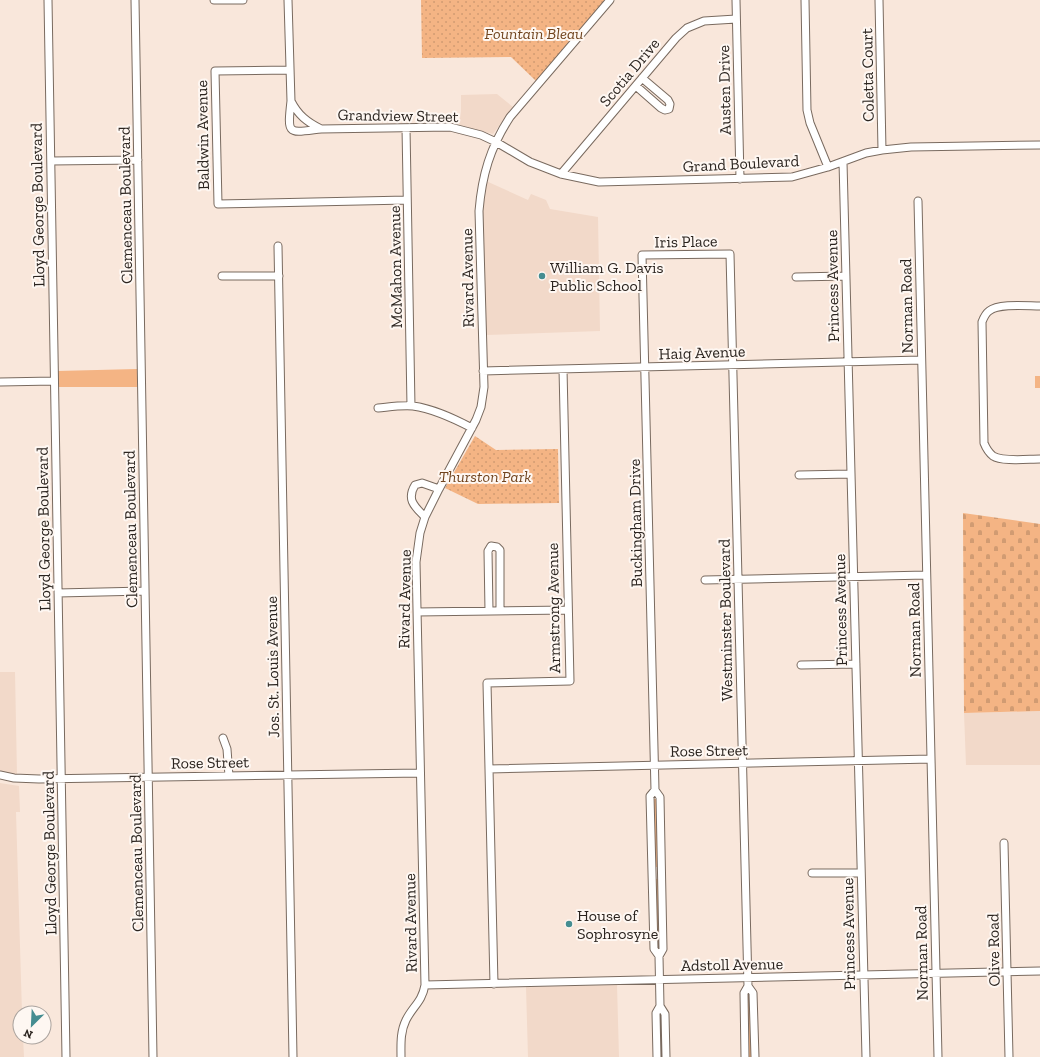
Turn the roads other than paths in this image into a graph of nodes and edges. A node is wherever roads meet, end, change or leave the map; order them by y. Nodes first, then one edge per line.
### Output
1 (48, 0) edge
2 (135, 0) edge
3 (214, 0) edge
4 (243, 0) edge
5 (288, 0) edge
6 (610, 0) edge
7 (736, 0) edge
8 (805, 0) edge
9 (879, 0) edge
10 (736, 19) junction
11 (290, 70) junction
12 (642, 78) junction
13 (636, 86) junction
14 (291, 101) junction
15 (406, 128) junction
16 (321, 129) junction
17 (496, 142) junction
18 (1040, 145) edge
19 (882, 150) junction
20 (138, 160) junction
21 (50, 161) junction
22 (843, 162) junction
23 (828, 167) junction
24 (561, 174) junction
25 (740, 179) junction
26 (407, 200) junction
27 (918, 201) dead end
28 (278, 246) dead end
29 (730, 254) joint
30 (642, 256) joint
31 (222, 276) dead end
32 (279, 276) junction
33 (846, 276) junction
34 (796, 277) dead end
35 (1040, 306) edge
36 (921, 360) junction
37 (848, 362) junction
38 (733, 365) junction
39 (645, 367) junction
40 (563, 369) junction
41 (483, 371) junction
42 (54, 380) junction
43 (0, 382) edge
44 (411, 406) junction
45 (378, 408) dead end
46 (472, 428) junction
47 (1040, 459) edge
48 (851, 474) junction
49 (799, 475) dead end
50 (439, 488) junction
51 (425, 517) junction
52 (926, 575) junction
53 (853, 577) junction
54 (705, 580) dead end
55 (738, 580) junction
56 (145, 592) junction
57 (58, 593) junction
58 (568, 610) junction
59 (489, 611) junction
60 (500, 611) junction
61 (417, 612) junction
62 (856, 664) junction
63 (801, 665) dead end
64 (223, 738) dead end
65 (931, 759) junction
66 (858, 761) junction
67 (743, 763) junction
68 (655, 765) junction
69 (489, 769) junction
70 (420, 773) junction
71 (0, 775) edge
72 (288, 775) junction
73 (229, 776) junction
74 (148, 777) junction
75 (62, 779) junction
76 (1004, 843) dead end
77 (861, 872) junction
78 (812, 873) dead end
79 (1040, 971) edge
80 (1007, 972) junction
81 (936, 973) junction
82 (864, 975) junction
83 (748, 978) junction
84 (660, 980) junction
85 (494, 984) junction
86 (425, 985) junction
87 (748, 986) junction
88 (660, 1006) junction
89 (66, 1057) edge
90 (153, 1057) edge
91 (293, 1057) edge
92 (400, 1057) edge
93 (657, 1057) edge
94 (666, 1057) edge
95 (745, 1057) edge
96 (755, 1057) edge
97 (866, 1057) edge
98 (938, 1057) edge
99 (1009, 1057) edge

1 - 21 street, Lloyd George Boulevard
2 - 20 street, Clemenceau Boulevard
3 - 4 street
5 - 11 street, Grandview Street
6 - 17 street, Rivard Avenue
7 - 10 street, Austen Drive
8 - 23 street
9 - 19 street, Coletta Court
10 - 12 street, Scotia Drive
10 - 25 street, Austen Drive
11 - 14 street, Grandview Street
11 - 26 street, Baldwin Avenue
12 - 13 street, Scotia Drive
12 - 13 street
13 - 24 street, Scotia Drive
14 - 16 street, Grandview Street
14 - 16 street, Grandview Street
15 - 16 street, Grandview Street
15 - 17 street, Grandview Street
15 - 26 street, McMahon Avenue
17 - 24 street, Grand Boulevard
17 - 41 street, Rivard Avenue
18 - 19 street, Grand Boulevard
19 - 22 street, Grand Boulevard
20 - 21 street
20 - 56 street, Clemenceau Boulevard
21 - 42 street, Lloyd George Boulevard
22 - 23 street, Grand Boulevard
22 - 33 street, Princess Avenue
23 - 25 street, Grand Boulevard
24 - 25 street, Grand Boulevard
26 - 44 street, McMahon Avenue
27 - 36 street, Norman Road
28 - 32 street, Jos. St. Louis Avenue
29 - 30 street, Iris Place
29 - 38 street, Westminster Boulevard
30 - 39 street, Buckingham Drive
31 - 32 street
32 - 72 street, Jos. St. Louis Avenue
33 - 34 street
33 - 37 street, Princess Avenue
35 - 47 street
36 - 37 street, Haig Avenue
36 - 52 street, Norman Road
37 - 38 street, Haig Avenue
37 - 48 street, Princess Avenue
38 - 39 street, Haig Avenue
38 - 55 street, Westminster Boulevard
39 - 40 street, Haig Avenue
39 - 68 street, Buckingham Drive
40 - 41 street, Haig Avenue
40 - 58 street, Armstrong Avenue
41 - 46 street, Rivard Avenue
42 - 43 street
42 - 57 street, Lloyd George Boulevard
44 - 45 street
44 - 46 street
46 - 50 street, Rivard Avenue
48 - 49 street
48 - 53 street, Princess Avenue
50 - 51 street, Rivard Avenue
50 - 51 street
51 - 61 street, Rivard Avenue
52 - 53 street
52 - 65 street, Norman Road
53 - 55 street
53 - 62 street, Princess Avenue
54 - 55 street
55 - 67 street, Westminster Boulevard
56 - 57 street
56 - 74 street, Clemenceau Boulevard
57 - 75 street, Lloyd George Boulevard
58 - 60 street
58 - 69 street, Armstrong Avenue
59 - 60 street
59 - 60 street
59 - 61 street
61 - 70 street, Rivard Avenue
62 - 63 street
62 - 66 street, Princess Avenue
64 - 73 street
65 - 66 street, Rose Street
65 - 81 street, Norman Road
66 - 67 street, Rose Street
66 - 77 street, Princess Avenue
67 - 68 street, Rose Street
67 - 83 street, Westminster Boulevard
68 - 69 street, Rose Street
68 - 84 street, Buckingham Drive
69 - 85 street, Armstrong Avenue
70 - 72 street, Rose Street
70 - 86 street, Rivard Avenue
71 - 75 street, Rose Street
72 - 73 street, Rose Street
72 - 91 street, Jos. St. Louis Avenue
73 - 74 street, Rose Street
74 - 75 street, Rose Street
74 - 90 street, Clemenceau Boulevard
75 - 89 street, Lloyd George Boulevard
76 - 80 street, Olive Road
77 - 78 street
77 - 82 street, Princess Avenue
79 - 80 street, Adstoll Avenue
80 - 81 street, Adstoll Avenue
80 - 99 street, Olive Road
81 - 82 street, Adstoll Avenue
81 - 98 street, Norman Road
82 - 83 street, Adstoll Avenue
82 - 97 street, Princess Avenue
83 - 84 street, Adstoll Avenue
83 - 87 street, Westminster Boulevard
84 - 85 street, Adstoll Avenue
84 - 88 street, Buckingham Drive
85 - 86 street, Adstoll Avenue
86 - 92 street, Rivard Avenue
87 - 95 street, Westminster Boulevard
87 - 96 street, Westminster Boulevard
88 - 93 street, Buckingham Drive
88 - 94 street, Buckingham Drive

